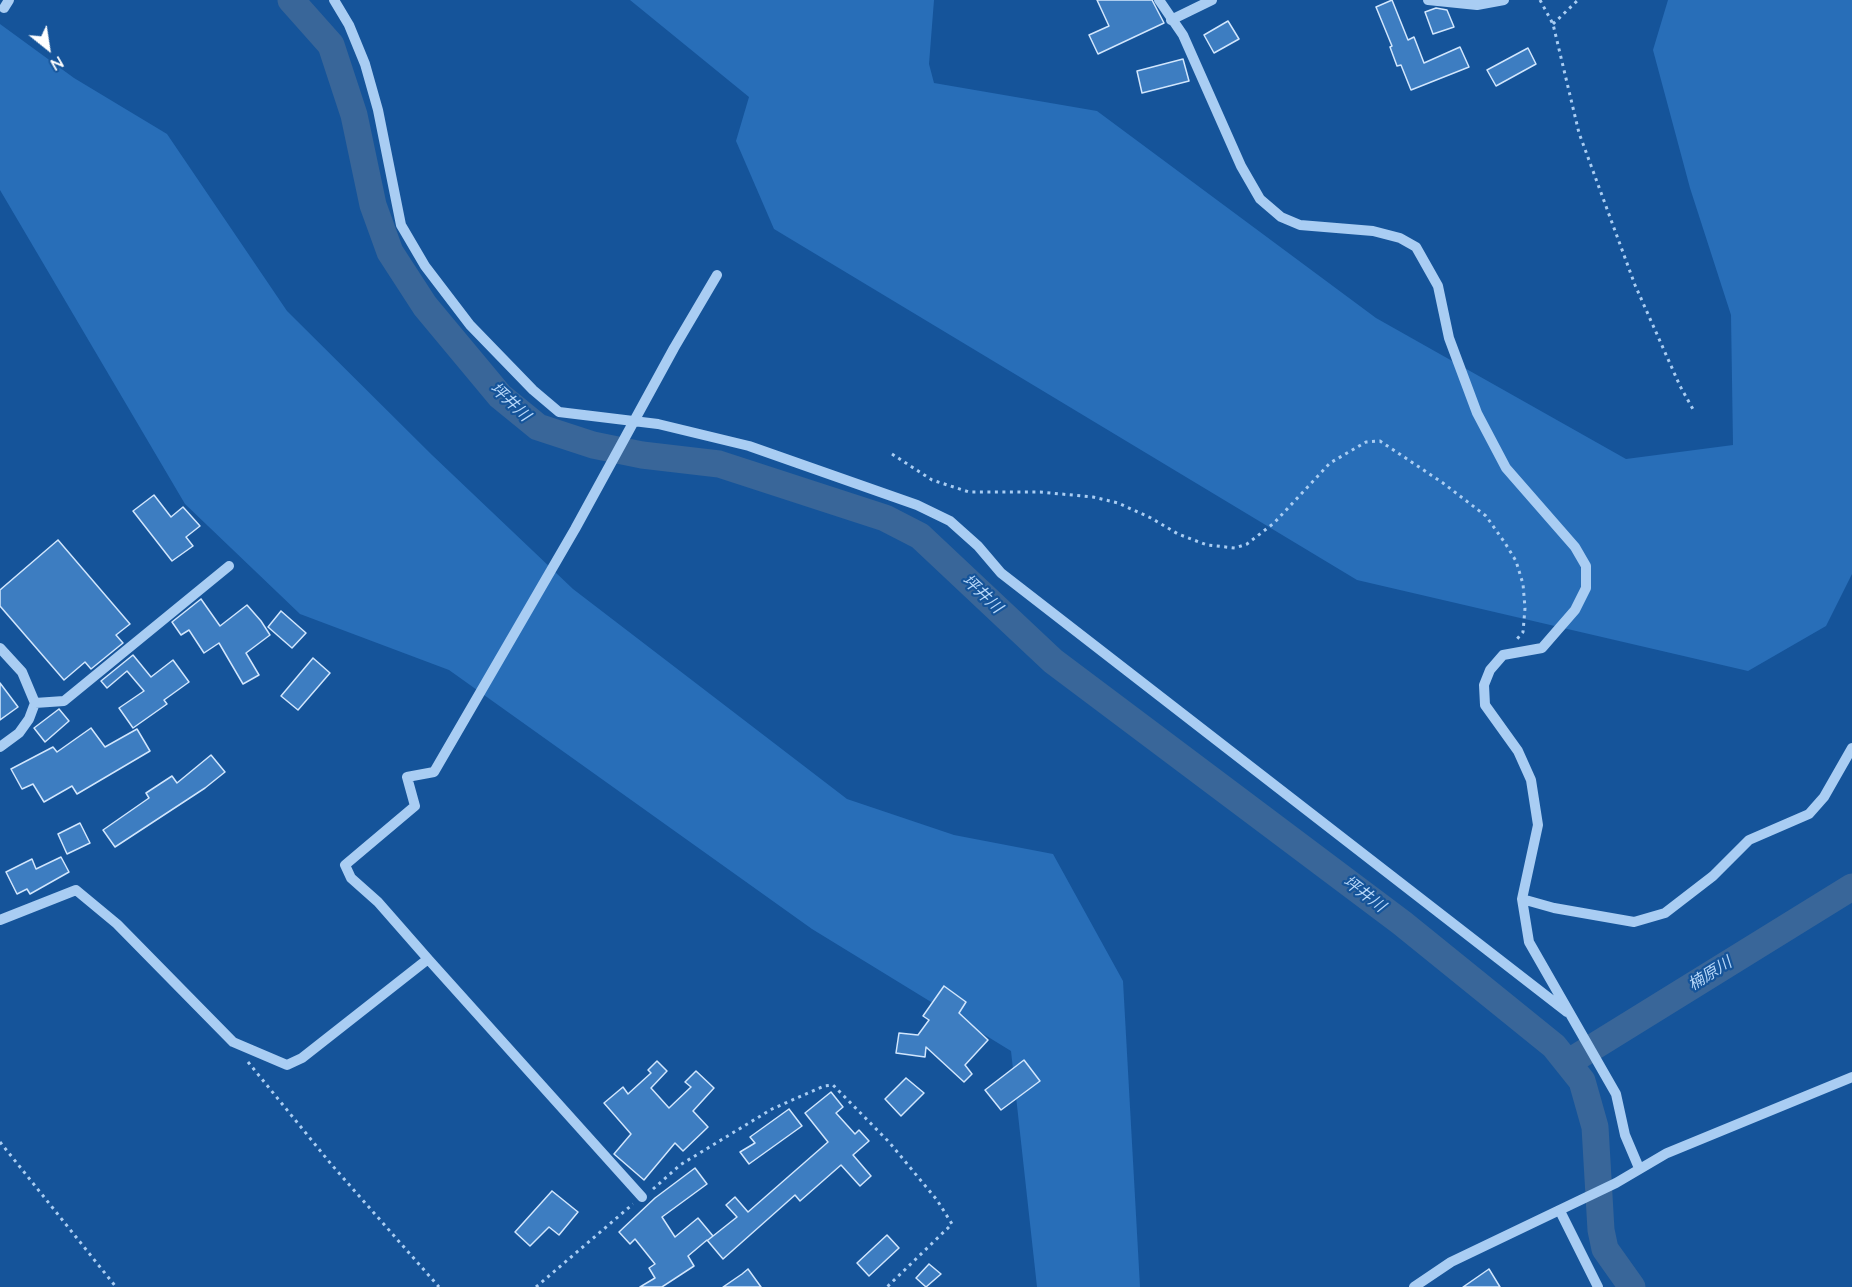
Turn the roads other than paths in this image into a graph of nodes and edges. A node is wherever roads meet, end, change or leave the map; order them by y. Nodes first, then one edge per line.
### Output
1 (334, 0) edge
2 (1159, 0) edge
3 (1212, 0) edge
4 (1434, 0) edge
5 (1504, 0) edge
6 (1171, 20) junction
7 (717, 275) dead end
8 (633, 422) junction
9 (229, 566) dead end
10 (0, 648) edge
11 (35, 703) junction
12 (0, 747) edge
13 (1852, 748) edge
14 (1522, 899) junction
15 (0, 920) edge
16 (428, 959) junction
17 (1568, 1012) junction
18 (1852, 1077) edge
19 (1639, 1168) junction
20 (642, 1197) road end
21 (1560, 1211) junction
22 (1414, 1287) edge
23 (1598, 1287) edge

1 - 8 street
2 - 6 street
3 - 6 street
4 - 5 street
6 - 14 street
7 - 8 street
8 - 16 street
8 - 17 street
9 - 11 street
10 - 11 street
11 - 12 street
13 - 14 street
14 - 17 street
15 - 16 street
16 - 20 street
17 - 19 street
18 - 19 street
19 - 21 street
21 - 22 street
21 - 23 street

